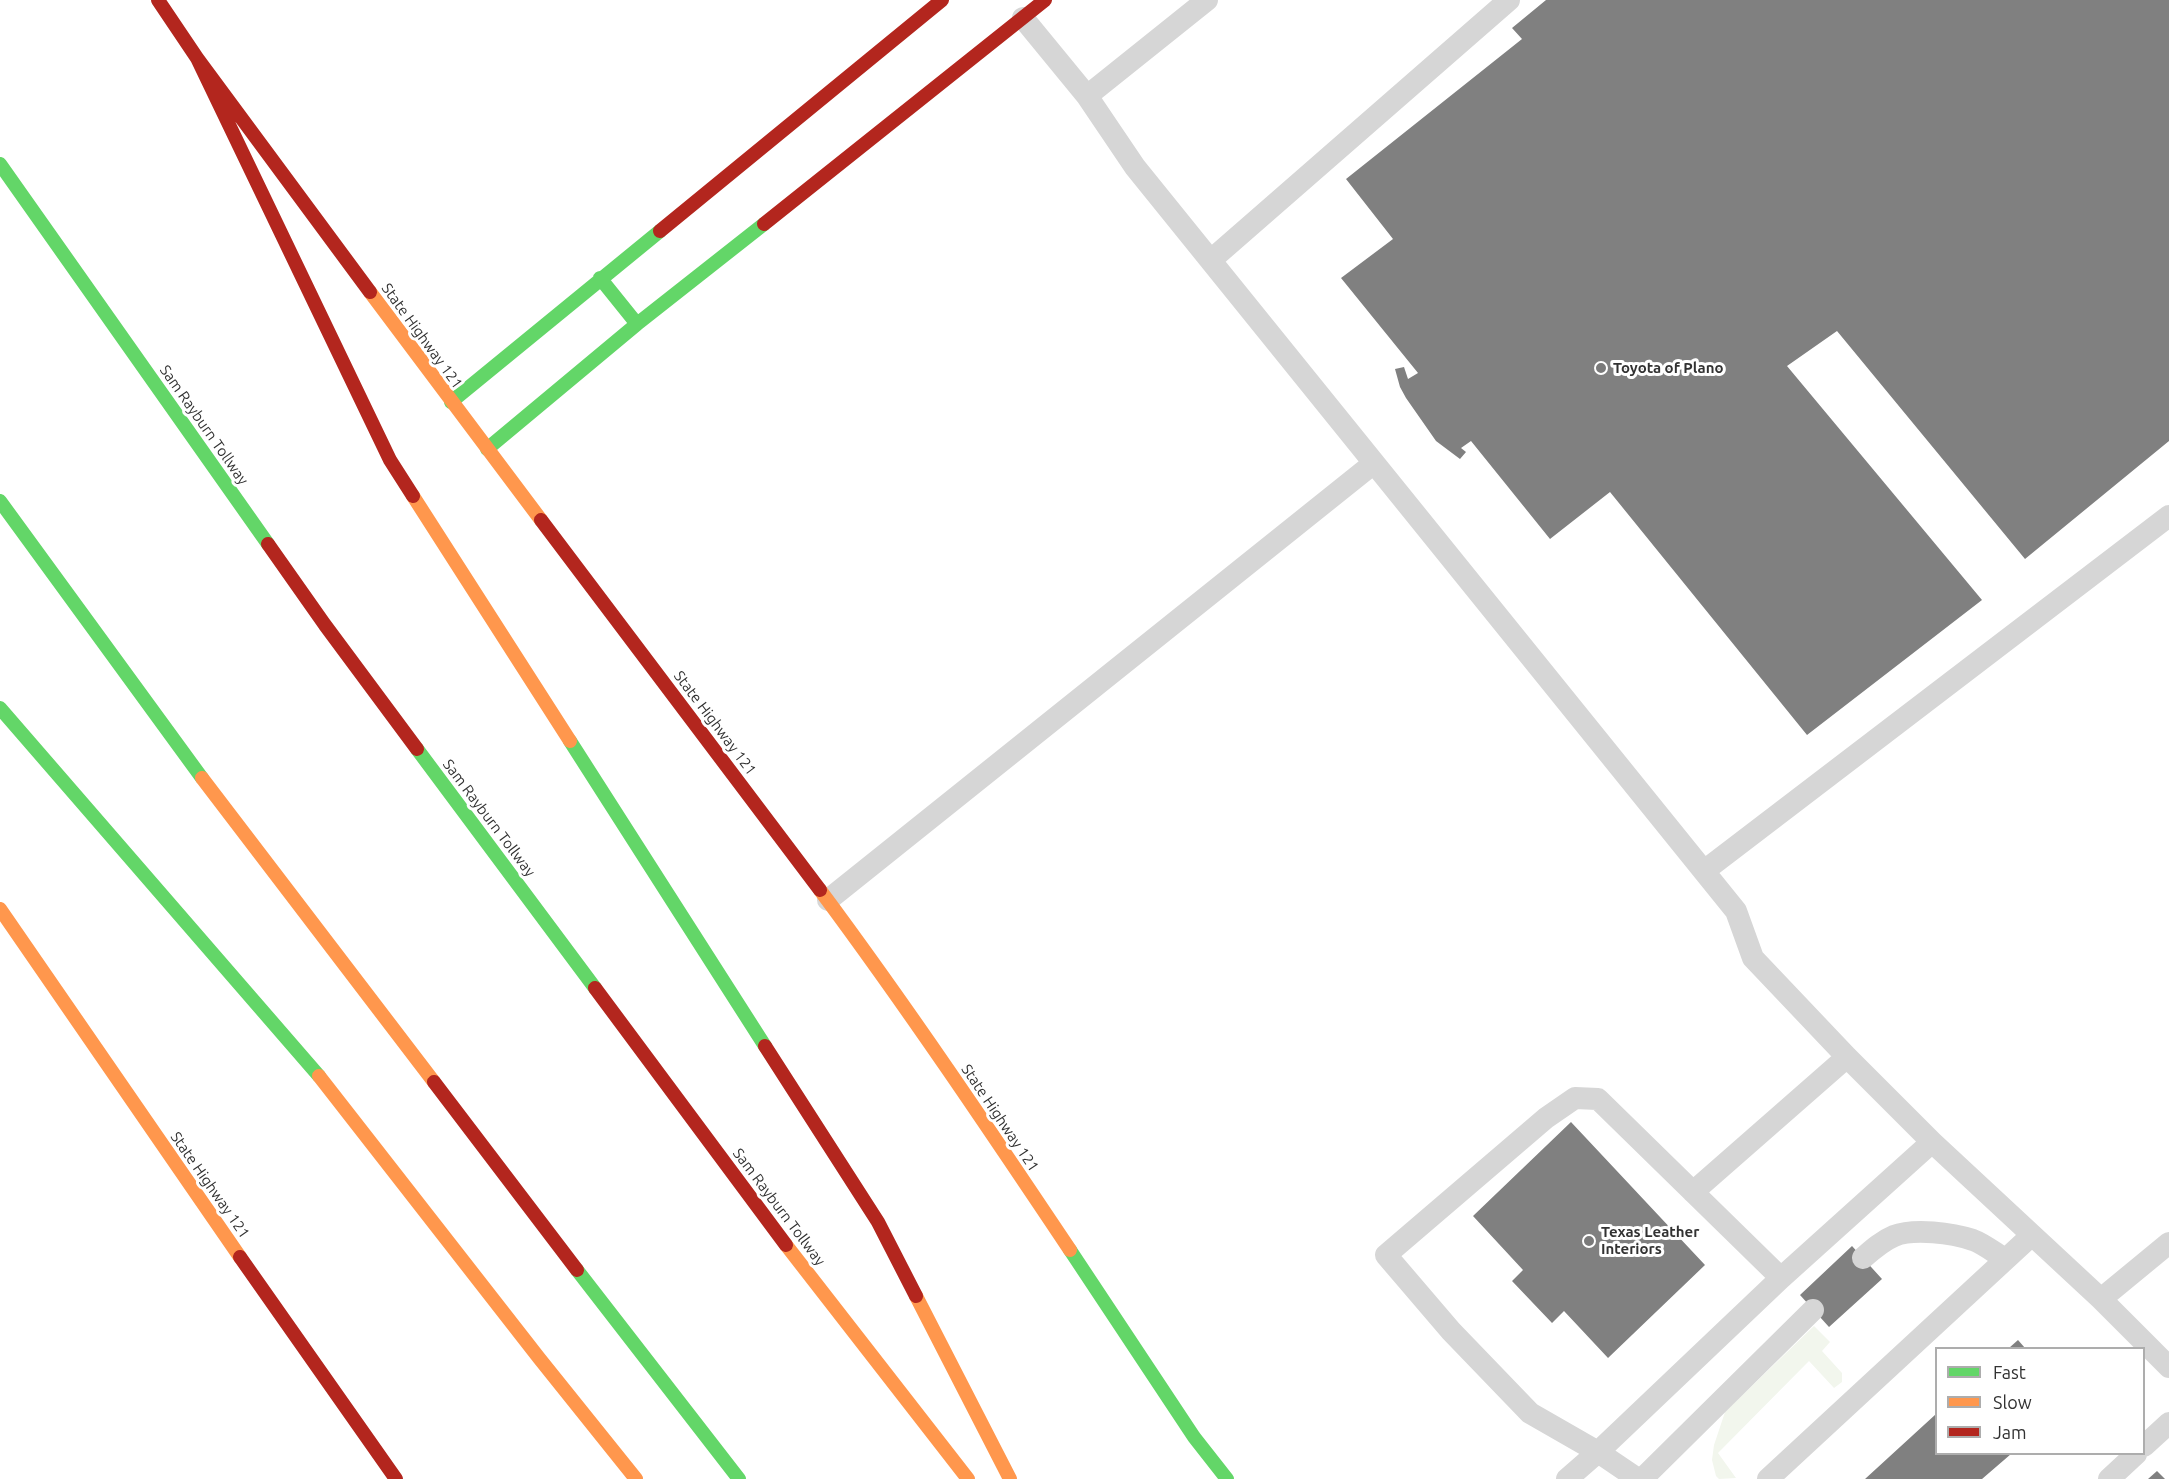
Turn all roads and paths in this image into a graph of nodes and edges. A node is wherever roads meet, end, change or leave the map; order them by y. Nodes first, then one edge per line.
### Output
1 (158, 0) edge
2 (942, 0) edge
3 (1045, 0) edge
4 (1207, 0) edge
5 (1509, 0) edge
6 (1019, 14) junction
7 (197, 58) junction
8 (1087, 96) junction
9 (0, 164) edge
10 (1211, 260) junction
11 (600, 278) junction
12 (637, 324) junction
13 (451, 402) junction
14 (487, 449) junction
15 (1374, 463) junction
16 (0, 501) edge
17 (2169, 516) edge
18 (0, 708) edge
19 (1704, 871) junction
20 (828, 900) junction
21 (0, 909) edge
22 (1846, 1057) junction
23 (1932, 1142) junction
24 (1694, 1192) junction
25 (2032, 1235) junction
26 (2169, 1243) edge
27 (1863, 1258) dead end
28 (2005, 1259) junction
29 (1781, 1278) junction
30 (2101, 1299) junction
31 (1812, 1310) dead end
32 (2169, 1367) edge
33 (1598, 1452) junction
34 (2135, 1455) edge
35 (396, 1479) edge
36 (636, 1479) edge
37 (739, 1479) edge
38 (968, 1479) edge
39 (1010, 1479) edge
40 (1227, 1479) edge
41 (1567, 1479) edge
42 (1640, 1479) edge
43 (1768, 1479) edge
44 (2109, 1479) edge

1 - 7 main road, State Highway 121
2 - 11 main road
3 - 6 main road
4 - 8 lane
5 - 10 lane
6 - 8 lane
6 - 12 main road
7 - 13 main road, State Highway 121
7 - 39 main road
8 - 10 lane
9 - 38 main road, Sam Rayburn Tollway
10 - 15 lane
11 - 12 main road
11 - 13 main road
12 - 14 main road
13 - 14 main road, State Highway 121
14 - 20 main road, State Highway 121
15 - 19 lane
15 - 20 lane
16 - 37 main road
17 - 19 lane
18 - 36 main road
19 - 22 lane
20 - 40 main road, State Highway 121
21 - 35 main road, State Highway 121
22 - 23 lane
22 - 24 lane
23 - 25 lane
23 - 29 lane
24 - 29 lane
24 - 33 lane
25 - 28 lane
25 - 30 lane
26 - 30 lane
27 - 28 lane
28 - 43 lane
29 - 33 lane
30 - 32 lane
31 - 42 lane
33 - 41 lane
33 - 42 lane
34 - 44 lane

